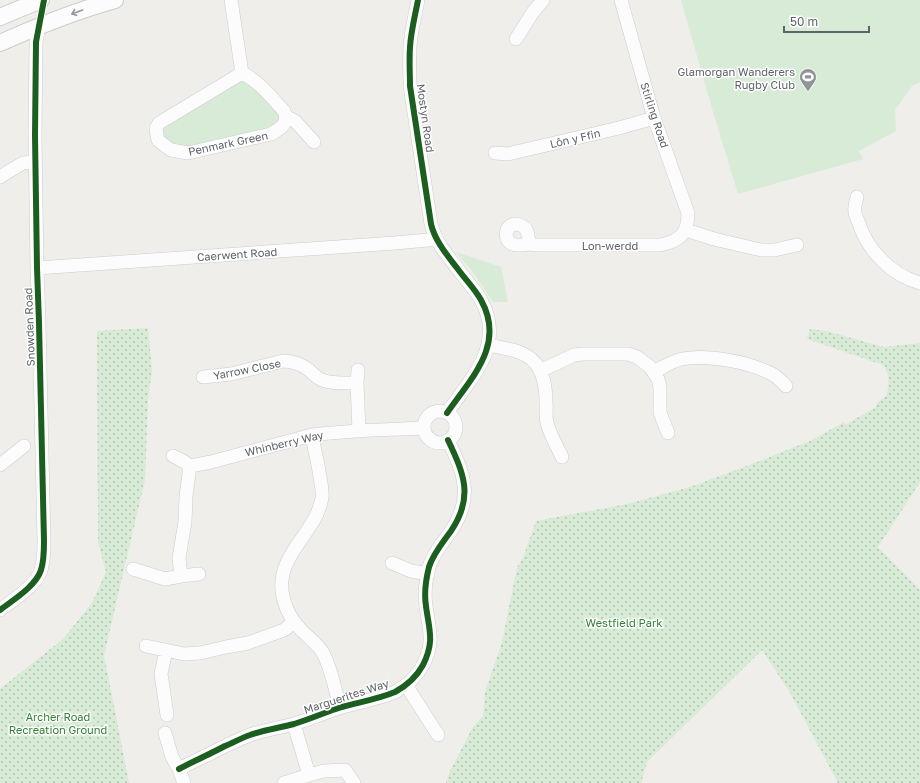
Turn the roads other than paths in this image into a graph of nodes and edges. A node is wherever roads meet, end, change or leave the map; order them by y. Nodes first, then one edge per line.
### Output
1 (41, 0) edge
2 (44, 0) edge
3 (115, 0) edge
4 (231, 0) edge
5 (418, 0) edge
6 (543, 0) edge
7 (621, 0) edge
8 (0, 17) edge
9 (39, 26) junction
10 (516, 39) dead end
11 (0, 43) edge
12 (242, 72) junction
13 (287, 117) junction
14 (654, 118) junction
15 (314, 142) dead end
16 (494, 153) dead end
17 (35, 162) junction
18 (0, 177) edge
19 (856, 197) dead end
20 (686, 230) junction
21 (436, 238) junction
22 (529, 244) dead end
23 (797, 244) dead end
24 (37, 268) junction
25 (920, 283) edge
26 (488, 345) junction
27 (540, 371) junction
28 (654, 372) junction
29 (203, 377) dead end
30 (786, 386) dead end
31 (447, 413) junction
32 (424, 428) junction
33 (360, 431) junction
34 (668, 433) dead end
35 (312, 435) junction
36 (448, 440) junction
37 (24, 446) dead end
38 (173, 456) dead end
39 (562, 457) dead end
40 (0, 465) edge
41 (190, 466) junction
42 (392, 563) dead end
43 (133, 569) dead end
44 (199, 574) dead end
45 (428, 574) junction
46 (181, 576) junction
47 (0, 610) edge
48 (294, 622) junction
49 (146, 646) dead end
50 (166, 650) junction
51 (406, 685) junction
52 (340, 708) junction
53 (167, 715) dead end
54 (294, 724) junction
55 (165, 733) dead end
56 (438, 735) dead end
57 (179, 769) junction
58 (309, 775) junction
59 (184, 783) edge
60 (284, 783) edge
61 (354, 783) edge

1 - 8 street
2 - 9 street
3 -> 9 street
4 - 12 street
5 - 21 street, Mostyn Road
6 - 10 street
7 - 14 street, Stirling Road
9 - 11 street
9 - 17 street, Snowden Road
12 - 13 street
12 - 13 street, Penmark Green
13 - 15 street
14 - 16 street, Lôn y Ffin
14 - 20 street, Stirling Road
17 - 18 street
17 - 24 street, Snowden Road
19 - 25 street
20 - 22 street, Lon-werdd
20 - 23 street
21 - 24 street, Caerwent Road
21 - 26 street, Mostyn Road
24 - 47 street, Snowden Road
26 - 27 street
26 - 31 street, Mostyn Road
27 - 28 street
27 - 39 street
28 - 30 street
28 - 34 street
29 - 33 street, Yarrow Close
31 - 32 street
31 - 36 street
32 - 33 street, Whinberry Way
32 - 36 street
33 - 35 street, Whinberry Way
35 - 41 street, Whinberry Way
35 - 48 street
36 - 45 street, Marguerites Way
37 - 40 street
38 - 41 street
41 - 46 street
42 - 45 street
43 - 46 street
44 - 46 street
45 - 51 street, Marguerites Way
48 - 50 street
48 - 52 street
49 - 50 street
50 - 53 street
51 - 52 street, Marguerites Way
51 - 56 street
52 - 54 street, Marguerites Way
54 - 57 street, Marguerites Way
54 - 58 street
55 - 57 street
57 - 59 street
58 - 60 street
58 - 61 street

